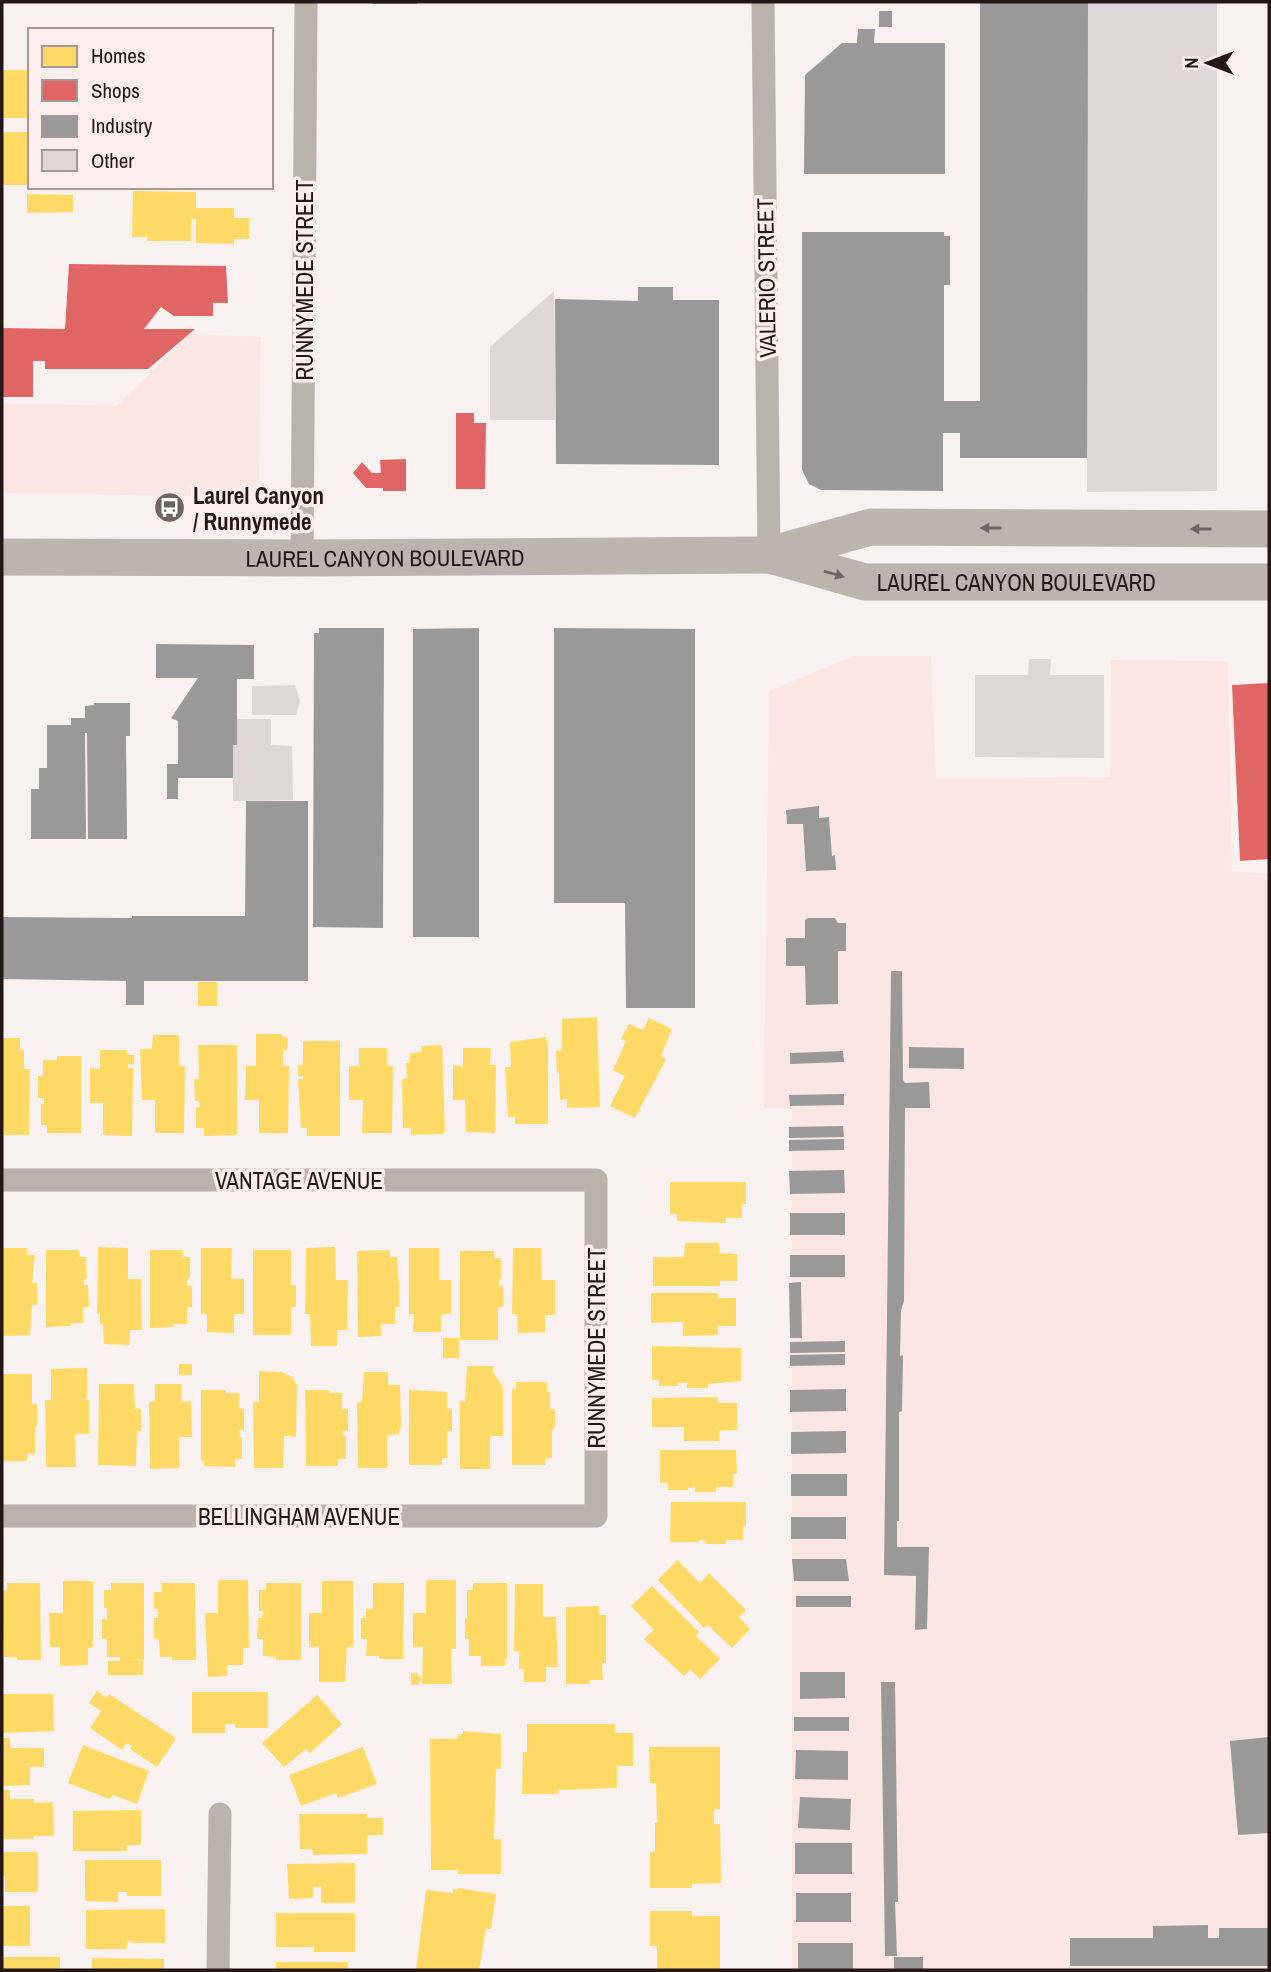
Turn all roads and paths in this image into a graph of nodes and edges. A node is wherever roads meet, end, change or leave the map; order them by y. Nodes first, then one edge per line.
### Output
1 (306, 2) edge
2 (763, 2) edge
3 (1269, 530) edge
4 (769, 555) junction
5 (2, 557) edge
6 (302, 558) junction
7 (1269, 582) edge
8 (2, 1180) edge
9 (596, 1180) joint
10 (2, 1516) edge
11 (596, 1516) joint
12 (220, 1814) dead end
13 (218, 1970) edge

1 - 6 street, RUNNYMEDE STREET
2 - 4 street, VALERIO STREET
3 -> 4 main road, LAUREL CANYON BOULEVARD
4 - 6 main road, LAUREL CANYON BOULEVARD
4 -> 7 main road, LAUREL CANYON BOULEVARD
5 - 6 main road, LAUREL CANYON BOULEVARD
8 - 9 street, VANTAGE AVENUE
9 - 11 street, RUNNYMEDE STREET
10 - 11 street, BELLINGHAM AVENUE
12 - 13 street

